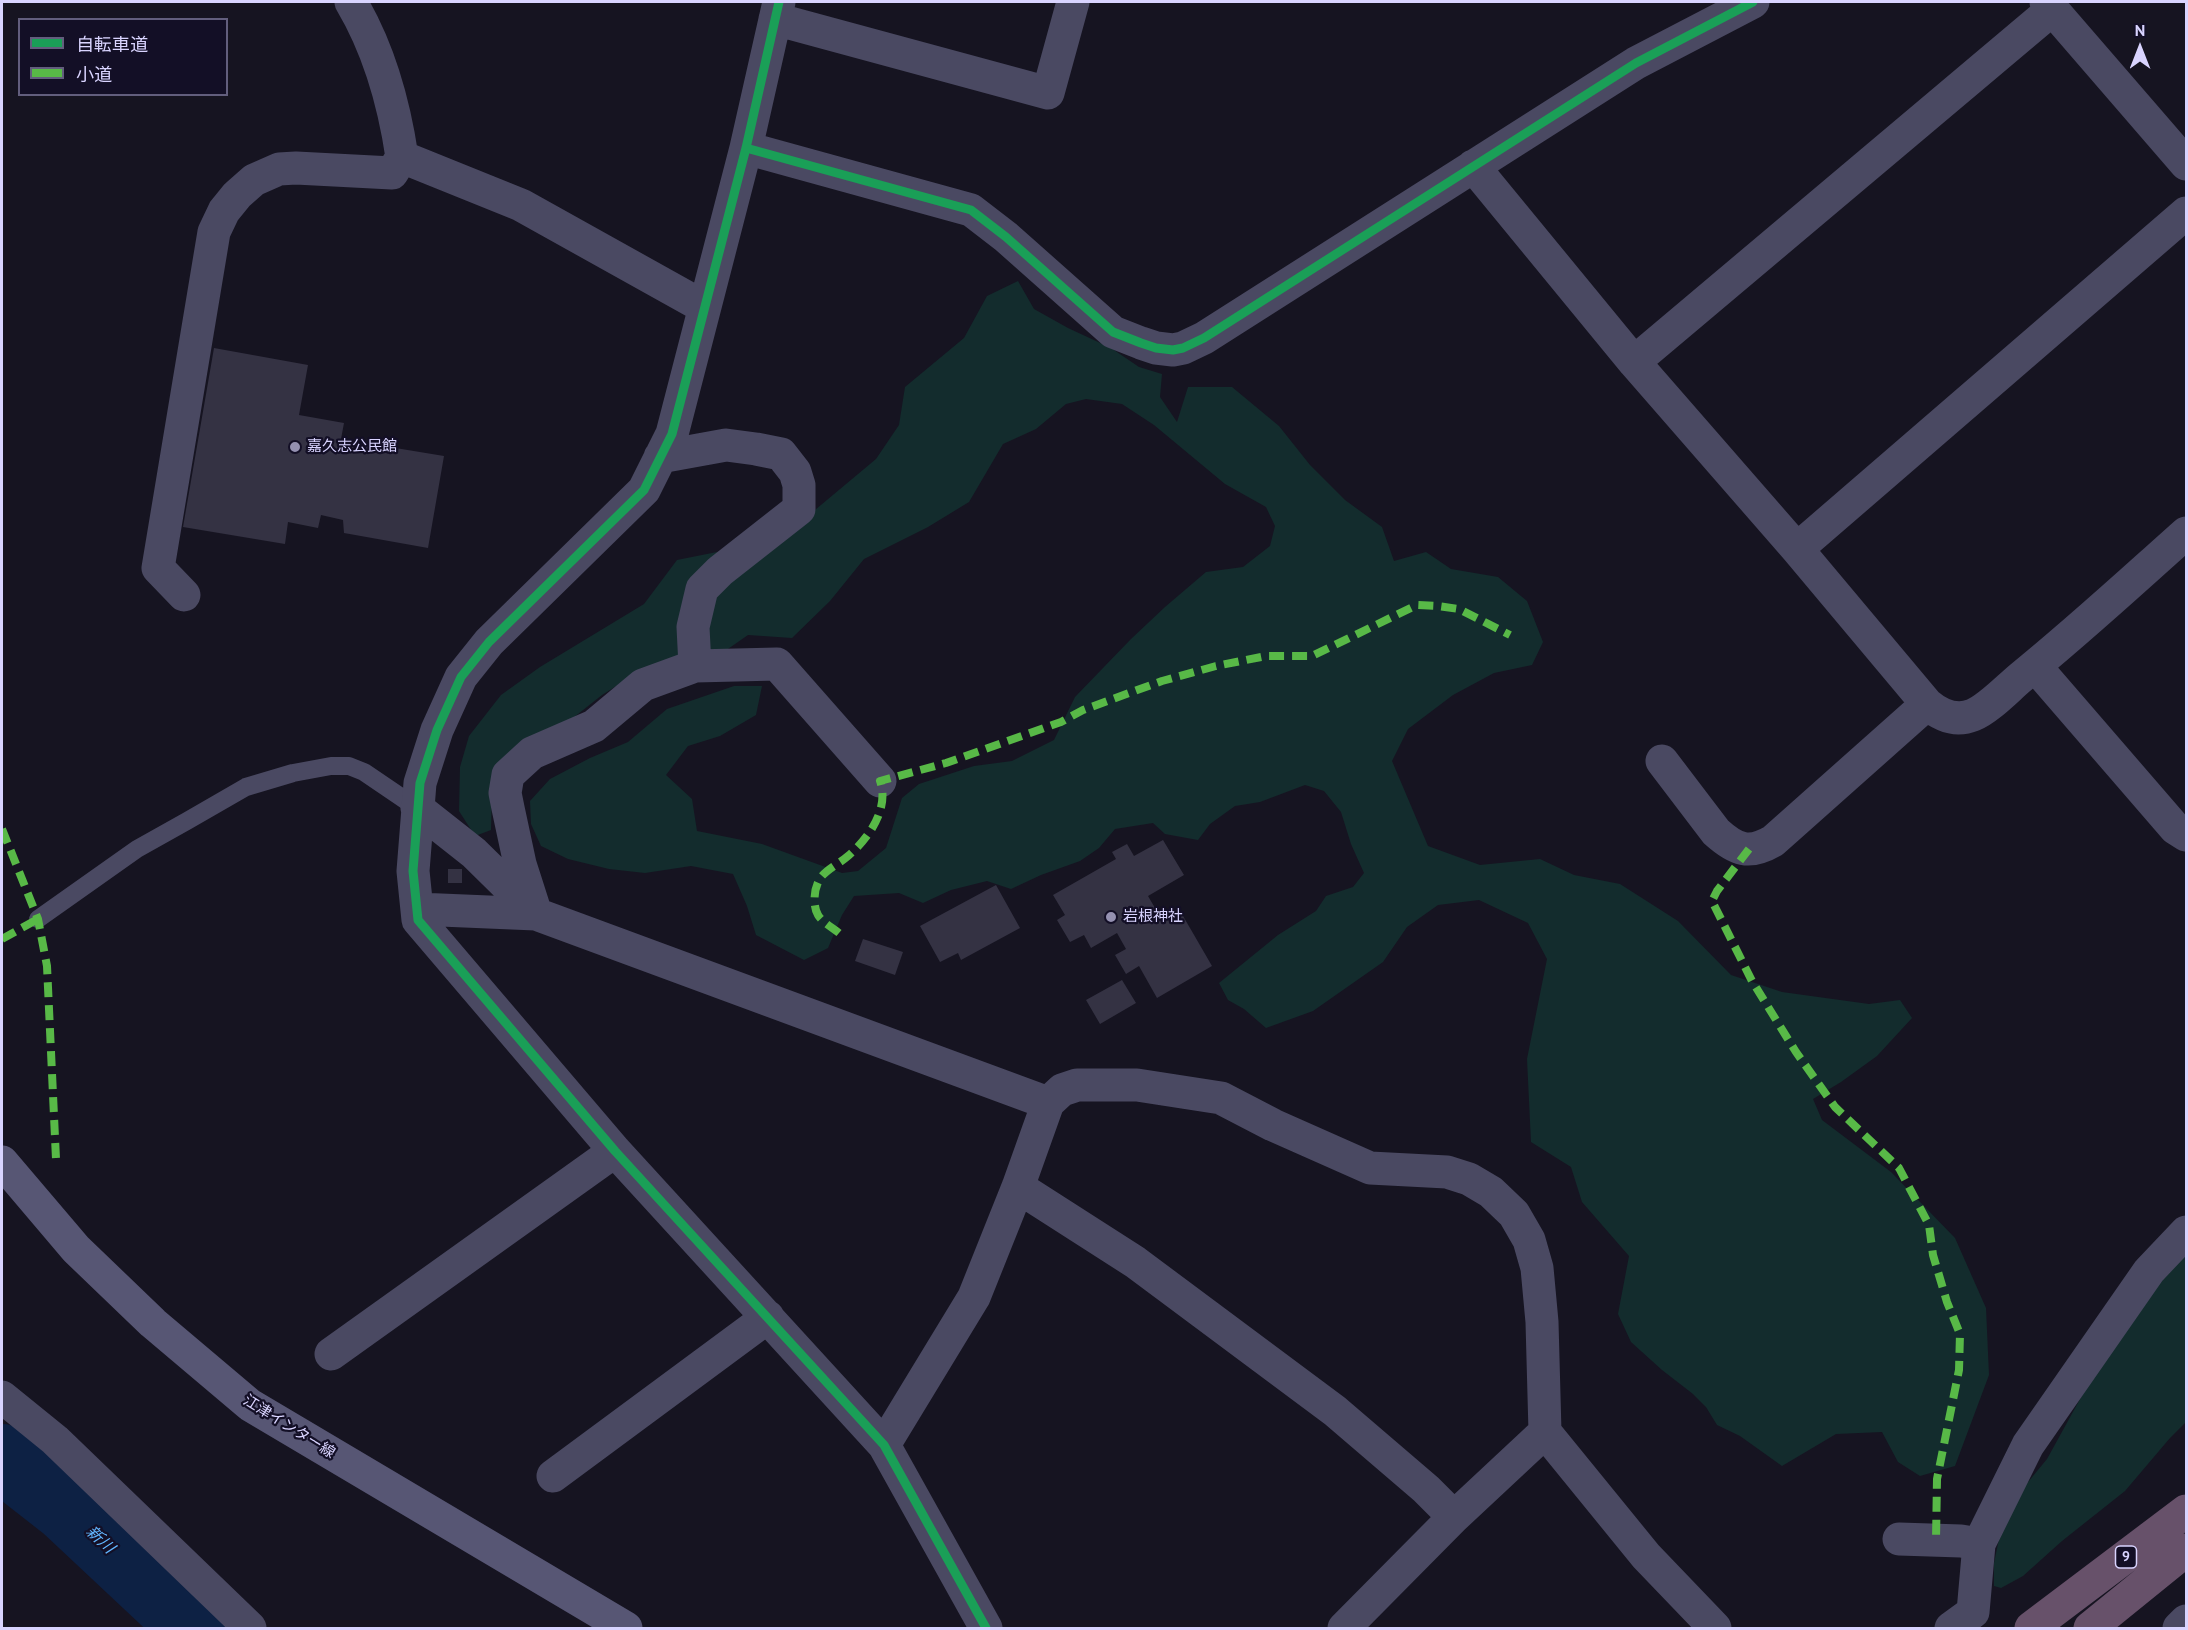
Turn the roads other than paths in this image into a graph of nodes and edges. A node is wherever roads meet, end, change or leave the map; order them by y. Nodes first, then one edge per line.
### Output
1 (351, 2) edge
2 (1073, 2) edge
3 (1753, 2) edge
4 (2049, 5) edge
5 (777, 10) edge
6 (746, 148) junction
7 (402, 157) junction
8 (2187, 164) edge
9 (1473, 166) junction
10 (2187, 213) edge
11 (704, 307) junction
12 (1634, 362) junction
13 (660, 457) junction
14 (2187, 533) edge
15 (1797, 549) junction
16 (184, 595) dead end
17 (695, 666) junction
18 (2035, 666) junction
19 (1927, 704) junction
20 (1662, 761) dead end
21 (880, 781) dead end
22 (417, 808) junction
23 (2187, 835) edge
24 (417, 909) junction
25 (536, 915) junction
26 (38, 919) dead end
27 (1048, 1103) junction
28 (615, 1151) junction
29 (2, 1162) edge
30 (1018, 1187) junction
31 (2187, 1232) edge
32 (768, 1317) junction
33 (331, 1354) dead end
34 (2, 1397) edge
35 (1545, 1432) junction
36 (884, 1446) junction
37 (553, 1476) dead end
38 (2187, 1511) edge
39 (1454, 1517) junction
40 (1899, 1539) dead end
41 (1979, 1544) junction
42 (2187, 1550) edge
43 (2187, 1621) edge
44 (250, 1629) edge
45 (626, 1629) edge
46 (986, 1629) edge
47 (1344, 1629) edge
48 (1715, 1629) edge
49 (1951, 1629) edge
50 (2031, 1629) edge
51 (2090, 1629) edge
52 (2179, 1629) edge

1 - 7 street
2 - 5 street
3 - 9 street
4 - 8 street
4 - 12 street
5 - 6 street
6 - 9 street
6 - 11 street
7 - 11 street
7 - 16 street
9 - 12 street
10 - 15 street
11 - 13 street
12 - 15 street
13 - 17 street
13 - 22 street
14 - 18 street
15 - 19 street
17 - 21 street
17 - 25 street
18 - 19 street
18 - 23 street
19 - 20 street
22 - 24 street
22 - 25 street
22 - 26 lane
24 - 25 street
24 - 28 street
25 - 27 street
27 - 30 street
27 - 35 street
28 - 32 street
28 - 33 street
29 - 45 main road, 江津インター線
30 - 36 street
30 - 39 street
31 - 41 street
32 - 36 street
32 - 37 street
34 - 44 street
35 - 39 street
35 - 48 street
36 - 46 street
38 - 50 highway, 9
39 - 47 street
40 - 41 street
41 - 49 street
42 - 51 highway
43 - 52 street

